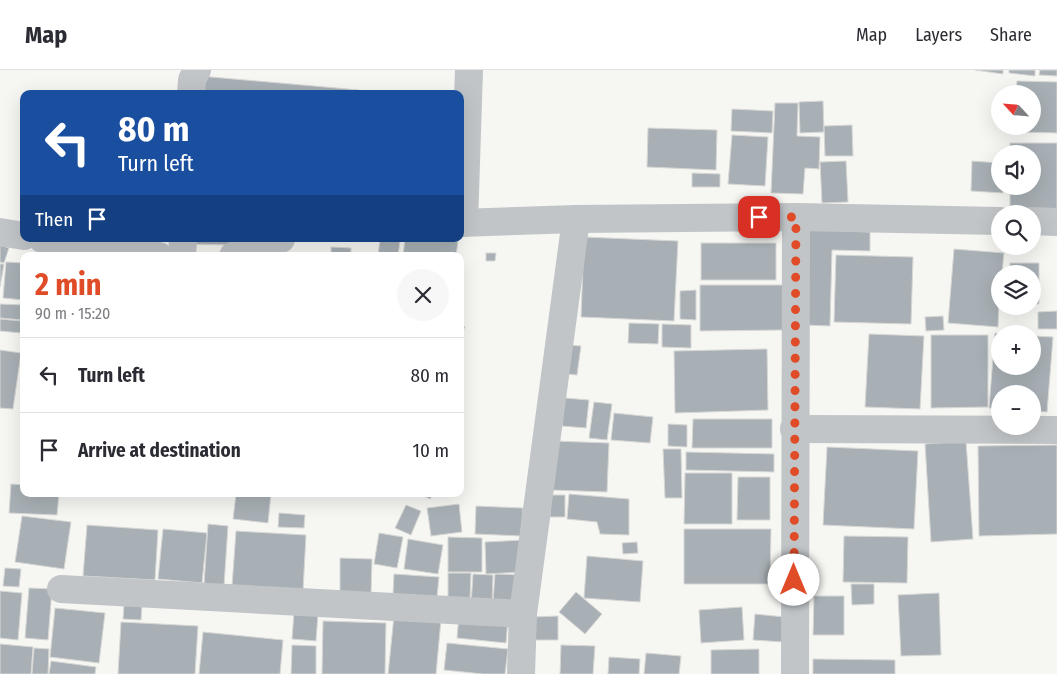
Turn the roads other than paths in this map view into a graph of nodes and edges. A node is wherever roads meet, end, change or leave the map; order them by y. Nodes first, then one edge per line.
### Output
1 (197, 70) edge
2 (470, 70) edge
3 (191, 90) edge
4 (464, 185) edge
5 (796, 217) junction
6 (576, 219) junction
7 (991, 221) edge
8 (1041, 222) edge
9 (1057, 222) edge
10 (464, 223) edge
11 (0, 232) edge
12 (20, 235) edge
13 (63, 242) edge
14 (273, 242) edge
15 (132, 252) edge
16 (244, 252) edge
17 (794, 429) junction
18 (1057, 430) edge
19 (61, 589) dead end
20 (524, 614) junction
21 (521, 674) edge
22 (795, 674) edge

1 - 3 street
2 - 4 street
5 - 6 street
5 - 7 street
5 - 17 street
6 - 10 street
6 - 20 street
8 - 9 street
11 - 12 street
13 - 15 street
14 - 16 street
17 - 18 street
17 - 22 street
19 - 20 street
20 - 21 street

